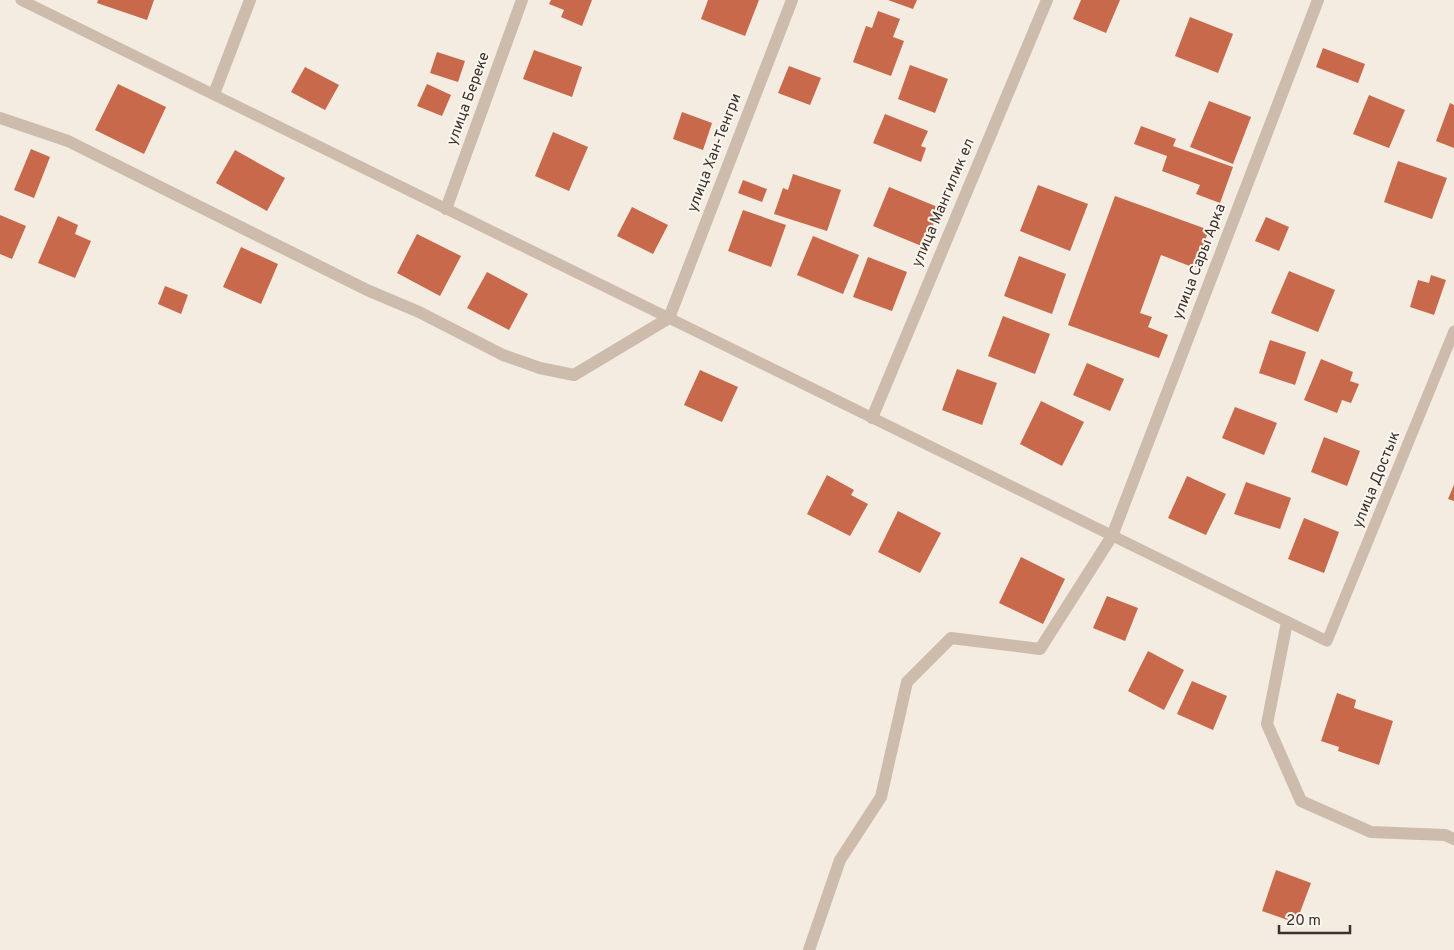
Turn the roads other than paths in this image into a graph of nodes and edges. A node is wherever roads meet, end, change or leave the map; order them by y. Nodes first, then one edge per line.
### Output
1 (21, 0) edge
2 (250, 0) edge
3 (522, 0) edge
4 (792, 0) edge
5 (1046, 0) edge
6 (1318, 0) edge
7 (214, 94) junction
8 (0, 118) edge
9 (446, 209) junction
10 (669, 318) junction
11 (1454, 331) edge
12 (872, 418) junction
13 (1112, 536) junction
14 (1287, 622) junction
15 (1454, 839) edge
16 (809, 950) edge

1 - 7 lane
2 - 7 street
3 - 9 street, улица Береке
4 - 10 street, улица Хан-Тенгри
5 - 12 street, улица Мангилик ел
6 - 13 street, улица Сары Арка
7 - 9 lane
8 - 10 street
9 - 10 lane
10 - 12 lane
11 - 14 lane, улица Достык
12 - 13 lane
13 - 14 lane
13 - 16 street, улица Сары Арка
14 - 15 street

